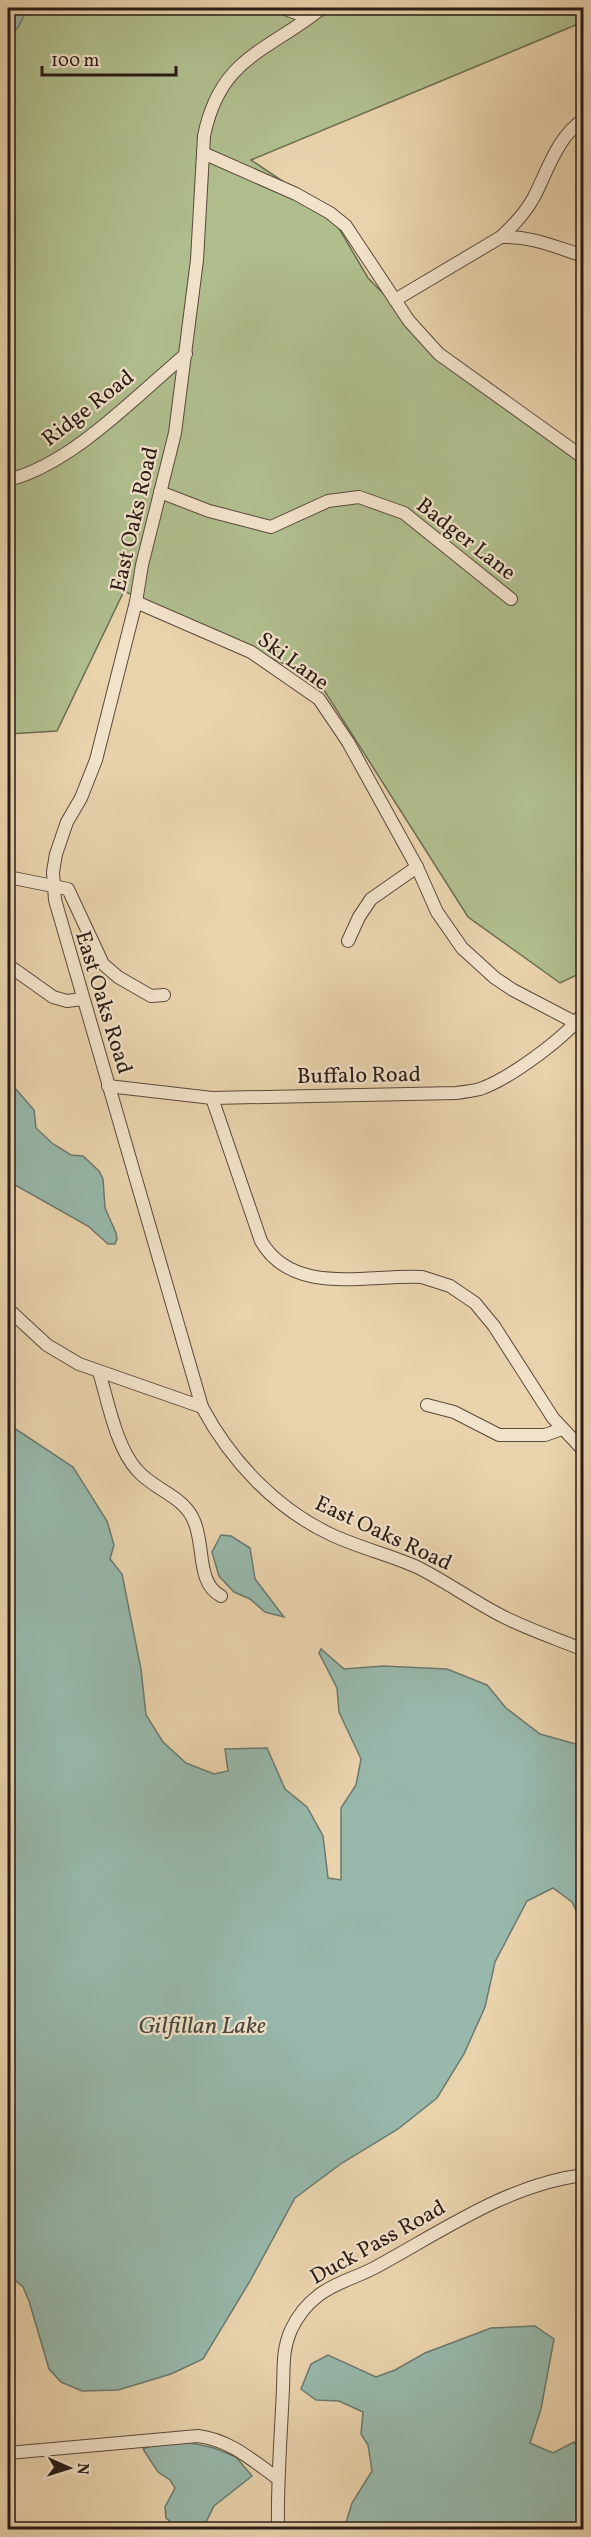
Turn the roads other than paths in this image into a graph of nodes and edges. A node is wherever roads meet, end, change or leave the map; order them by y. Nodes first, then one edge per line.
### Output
1 (282, 8) edge
2 (322, 8) edge
3 (308, 17) junction
4 (584, 119) edge
5 (203, 153) junction
6 (501, 237) junction
7 (584, 256) edge
8 (395, 300) junction
9 (186, 354) junction
10 (584, 458) edge
11 (8, 480) edge
12 (160, 492) junction
13 (511, 599) dead end
14 (136, 602) junction
15 (417, 867) junction
16 (8, 877) edge
17 (53, 886) junction
18 (348, 941) dead end
19 (8, 965) edge
20 (164, 995) dead end
21 (82, 999) junction
22 (584, 1012) edge
23 (580, 1025) edge
24 (108, 1086) junction
25 (212, 1098) junction
26 (8, 1309) edge
27 (99, 1372) junction
28 (427, 1405) dead end
29 (202, 1407) junction
30 (562, 1429) junction
31 (584, 1451) edge
32 (221, 1596) dead end
33 (584, 1650) edge
34 (584, 2175) edge
35 (8, 2453) edge
36 (277, 2478) junction
37 (278, 2529) edge

1 - 3 street
2 - 3 street, East Oaks Road
3 - 5 street, East Oaks Road
4 - 6 street
5 - 8 street
5 - 9 street, East Oaks Road
6 - 7 street
6 - 8 street
8 - 10 street
9 - 11 street, Ridge Road
9 - 12 street, East Oaks Road
12 - 13 street, Badger Lane
12 - 14 street, East Oaks Road
14 - 15 street, Ski Lane
14 - 17 street, East Oaks Road
15 - 18 street
15 - 23 street, Ski Lane
16 - 17 street
17 - 20 street
17 - 21 street, East Oaks Road
19 - 21 street
21 - 24 street, East Oaks Road
22 - 23 street, Buffalo Road
23 - 25 street, Buffalo Road
24 - 25 street, Buffalo Road
24 - 29 street, East Oaks Road
25 - 30 street
26 - 27 street
27 - 29 street
27 - 32 street
28 - 30 street
29 - 33 street, East Oaks Road
30 - 31 street
34 - 36 street, Duck Pass Road
35 - 36 street
36 - 37 street, Duck Pass Road

